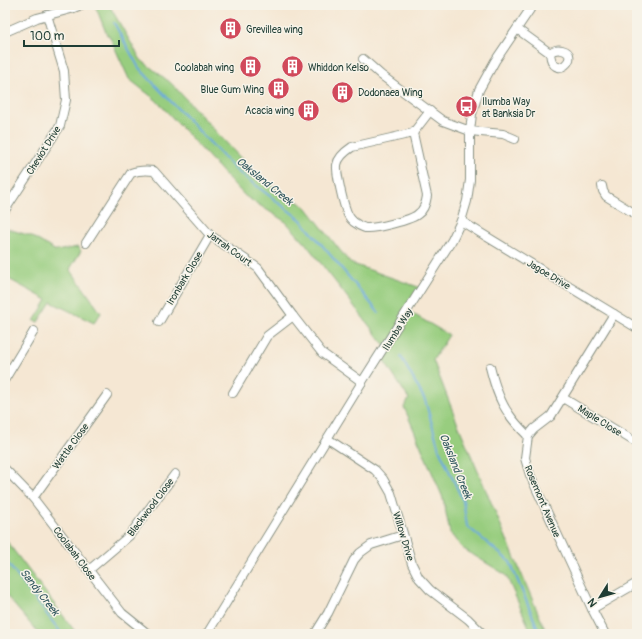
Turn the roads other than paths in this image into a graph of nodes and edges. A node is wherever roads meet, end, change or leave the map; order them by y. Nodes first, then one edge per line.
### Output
1 (81, 5) edge
2 (533, 5) edge
3 (47, 15) junction
4 (517, 29) junction
5 (5, 32) edge
6 (550, 53) dead end
7 (363, 59) dead end
8 (430, 111) junction
9 (470, 131) junction
10 (413, 133) junction
11 (515, 139) dead end
12 (602, 186) dead end
13 (5, 210) edge
14 (637, 215) edge
15 (461, 221) junction
16 (210, 235) junction
17 (86, 243) dead end
18 (614, 314) junction
19 (294, 316) junction
20 (158, 322) dead end
21 (637, 328) edge
22 (34, 331) dead end
23 (490, 367) dead end
24 (5, 379) edge
25 (362, 382) junction
26 (233, 393) dead end
27 (107, 395) dead end
28 (563, 398) junction
29 (528, 436) junction
30 (328, 439) junction
31 (637, 443) edge
32 (5, 469) edge
33 (174, 474) dead end
34 (33, 498) junction
35 (403, 535) junction
36 (89, 570) junction
37 (637, 583) edge
38 (592, 609) junction
39 (148, 634) edge
40 (207, 634) edge
41 (315, 634) edge
42 (483, 634) edge
43 (605, 634) edge

1 - 3 street
2 - 4 street, Ilumba Way
3 - 5 street
3 - 13 street, Cheviot Drive
4 - 6 street
4 - 9 street, Ilumba Way
7 - 8 street
8 - 9 street
8 - 10 street
9 - 11 street
9 - 15 street, Ilumba Way
10 - 10 street
12 - 14 street
15 - 18 street, Jagoe Drive
15 - 25 street, Ilumba Way
16 - 17 street, Jarrah Court
16 - 19 street, Jarrah Court
16 - 20 street, Ironbark Close
18 - 21 street, Jagoe Drive
18 - 28 street
19 - 25 street, Jarrah Court
19 - 26 street
22 - 24 street
23 - 29 street
25 - 30 street, Ilumba Way
27 - 34 street, Wattle Close
28 - 29 street
28 - 31 street, Maple Close
29 - 38 street, Rosemont Avenue
30 - 35 street, Willow Drive
30 - 40 street, Ilumba Way
32 - 34 street, Coolabah Close
33 - 36 street, Blackwood Close
34 - 36 street, Coolabah Close
35 - 41 street
35 - 42 street, Willow Drive
36 - 39 street, Coolabah Close
37 - 38 street
38 - 43 street, Rosemont Avenue

